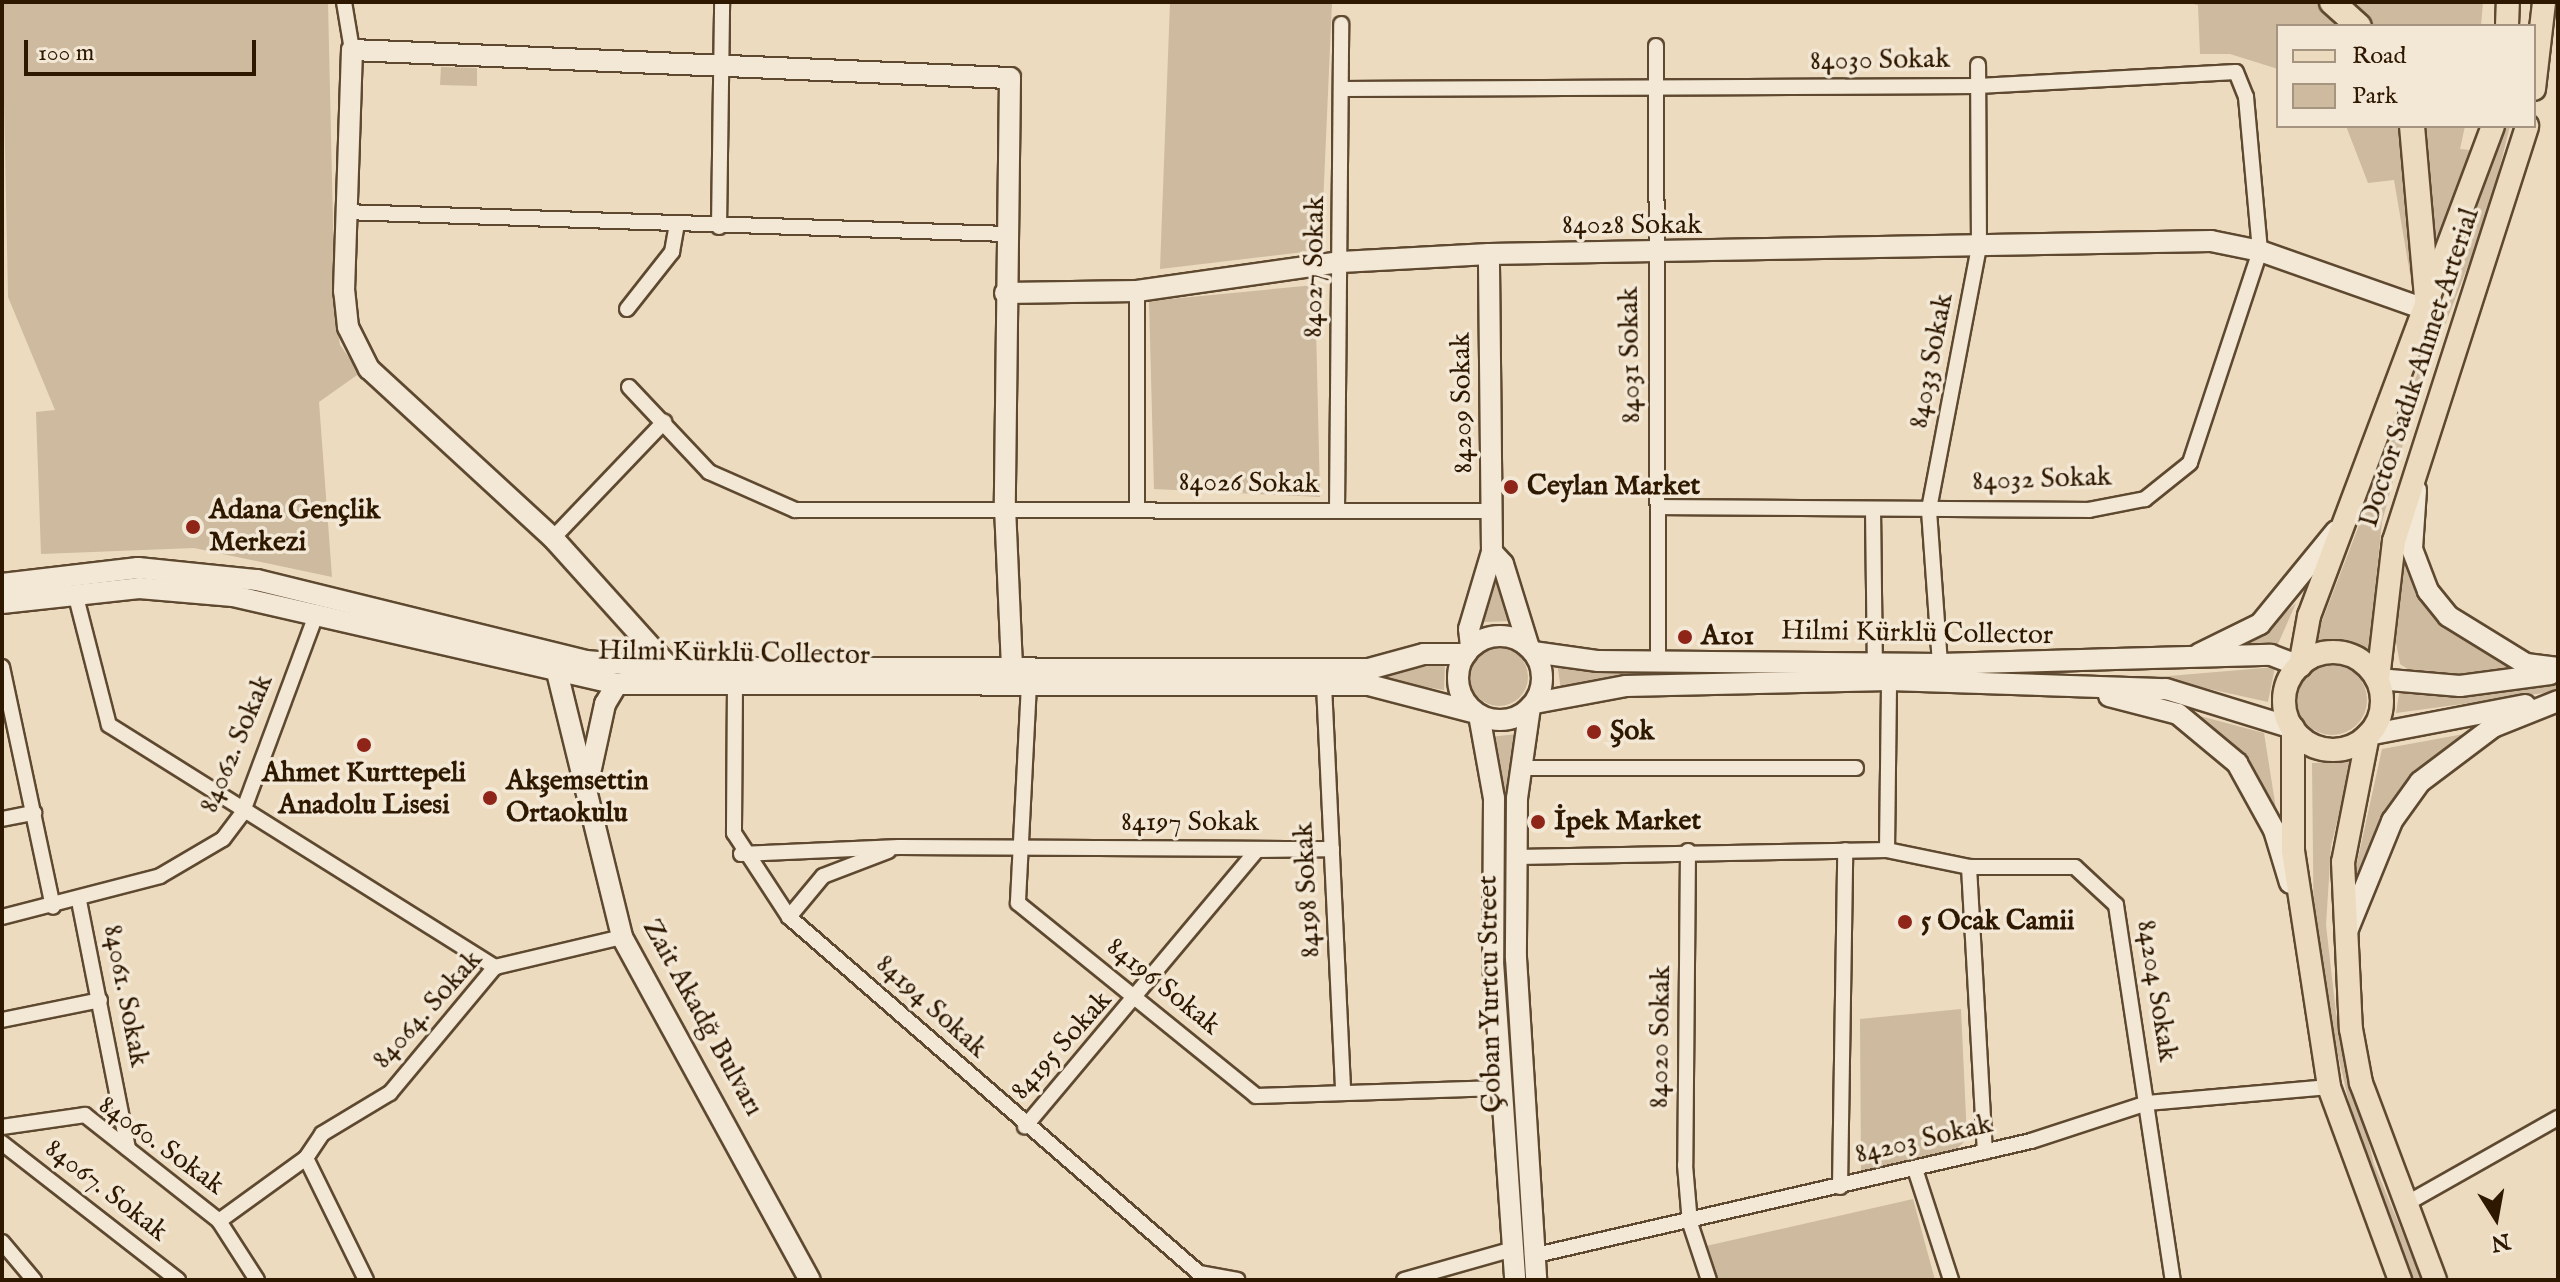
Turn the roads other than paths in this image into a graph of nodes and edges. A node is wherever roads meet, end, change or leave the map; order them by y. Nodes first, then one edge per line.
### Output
1 (344, 2) edge
2 (722, 2) edge
3 (2332, 2) edge
4 (2508, 2) edge
5 (2544, 2) edge
6 (1341, 24) dead end
7 (2357, 24) edge
8 (2507, 24) edge
9 (1656, 46) dead end
10 (352, 50) junction
11 (722, 65) junction
12 (1978, 65) dead end
13 (2536, 72) edge
14 (1978, 86) junction
15 (1342, 89) junction
16 (1656, 89) junction
17 (2412, 128) edge
18 (2492, 128) edge
19 (2526, 128) edge
20 (344, 212) junction
21 (677, 225) junction
22 (719, 227) junction
23 (1006, 234) junction
24 (1979, 246) junction
25 (2260, 251) junction
26 (1489, 254) junction
27 (1656, 255) junction
28 (1341, 262) junction
29 (1137, 291) junction
30 (1005, 293) junction
31 (627, 309) dead end
32 (2428, 310) junction
33 (629, 387) dead end
34 (664, 422) junction
35 (2417, 462) junction
36 (1005, 507) junction
37 (1660, 507) junction
38 (1137, 509) junction
39 (1873, 509) junction
40 (1929, 509) junction
41 (1337, 510) junction
42 (1492, 511) junction
43 (2348, 515) junction
44 (553, 538) junction
45 (1492, 552) junction
46 (2, 584) edge
47 (75, 593) junction
48 (2, 603) edge
49 (317, 612) junction
50 (1468, 650) junction
51 (1531, 650) junction
52 (1658, 662) junction
53 (1875, 663) junction
54 (1940, 664) junction
55 (2169, 664) junction
56 (1012, 666) junction
57 (2300, 666) junction
58 (2, 667) edge
59 (670, 668) junction
60 (2558, 670) edge
61 (558, 676) junction
62 (2378, 679) junction
63 (1889, 680) junction
64 (617, 684) junction
65 (1029, 684) junction
66 (735, 685) junction
67 (1324, 685) junction
68 (2074, 687) junction
69 (2558, 700) edge
70 (1532, 705) junction
71 (1476, 713) junction
72 (7, 716) edge
73 (2293, 728) junction
74 (2368, 735) junction
75 (1523, 768) junction
76 (1856, 768) dead end
77 (588, 789) junction
78 (34, 813) junction
79 (242, 814) junction
80 (2, 819) edge
81 (899, 847) junction
82 (1332, 849) junction
83 (1021, 850) junction
84 (1257, 850) joint
85 (1845, 850) junction
86 (1887, 850) junction
87 (1688, 851) junction
88 (741, 854) junction
89 (1517, 857) junction
90 (1969, 867) junction
91 (79, 901) junction
92 (53, 907) junction
93 (2, 917) edge
94 (789, 917) junction
95 (622, 937) junction
96 (2343, 948) junction
97 (2307, 952) junction
98 (495, 967) junction
99 (100, 1000) junction
100 (1136, 1002) junction
101 (2, 1020) edge
102 (2329, 1087) junction
103 (1500, 1088) junction
104 (1343, 1092) junction
105 (2147, 1103) junction
106 (2558, 1118) edge
107 (1025, 1126) junction
108 (2, 1127) edge
109 (2, 1143) edge
110 (128, 1148) junction
111 (1985, 1152) junction
112 (306, 1158) junction
113 (1915, 1169) junction
114 (1840, 1187) junction
115 (2404, 1205) junction
116 (219, 1221) junction
117 (1690, 1223) junction
118 (2, 1242) edge
119 (1510, 1250) junction
120 (1532, 1256) junction
121 (34, 1280) edge
122 (178, 1280) edge
123 (257, 1280) edge
124 (366, 1280) edge
125 (810, 1280) edge
126 (1237, 1280) edge
127 (1404, 1280) edge
128 (1515, 1280) edge
129 (1536, 1280) edge
130 (1709, 1280) edge
131 (1951, 1280) edge
132 (2173, 1280) edge
133 (2400, 1280) edge
134 (2435, 1280) edge

1 - 10 street
2 - 11 street
3 - 7 highway
4 - 8 main road
5 - 13 main road
6 - 15 street, 84027 Sokak
9 - 16 street, 84031 Sokak
10 - 11 main road
10 - 20 main road
11 - 22 street
11 - 23 main road
12 - 14 street, 84033 Sokak
14 - 16 street, 84030 Sokak
14 - 24 street, 84033 Sokak
14 - 25 street, 84030 Sokak
15 - 16 street, 84030 Sokak
15 - 28 street, 84027 Sokak
16 - 27 street, 84031 Sokak
17 - 32 highway
18 - 32 main road, Doctor Sadık Ahmet Arterial
19 - 35 main road, Doctor Sadık Ahmet Arterial
20 - 21 street
20 - 44 main road
21 - 22 street
21 - 31 street
22 - 23 street
23 - 30 main road
24 - 25 main road, 84028 Sokak
24 - 27 main road, 84028 Sokak
24 - 40 street, 84033 Sokak
25 - 32 main road, 84028 Sokak
25 - 40 street, 84032 Sokak
26 - 27 main road, 84028 Sokak
26 - 28 main road, 84028 Sokak
26 - 42 main road, 84209 Sokak
27 - 37 street, 84031 Sokak
28 - 29 main road, 84028 Sokak
28 - 41 street, 84027 Sokak
29 - 30 main road, 84028 Sokak
29 - 38 street
30 - 36 main road
32 - 43 main road, Doctor Sadık Ahmet Arterial
33 - 34 street, 84026 Sokak
34 - 36 street, 84026 Sokak
34 - 44 street
35 - 60 main road
35 - 62 main road, Doctor Sadık Ahmet Arterial
36 - 38 street, 84026 Sokak
36 - 56 main road
37 - 39 street, 84032 Sokak
37 - 52 street, 84031 Sokak
38 - 41 street, 84026 Sokak
39 - 40 street, 84032 Sokak
39 - 53 street
40 - 54 street, 84033 Sokak
41 - 42 street, 84026 Sokak
42 - 45 main road, 84209 Sokak
43 - 55 main road
43 - 57 main road, Doctor Sadık Ahmet Arterial
44 - 59 main road
45 - 50 main road
45 - 51 main road
46 - 59 main road, Hilmi Kürklü Collector
47 - 48 main road, Hilmi Kürklü Collector
47 - 49 main road, Hilmi Kürklü Collector
47 - 79 street
49 - 61 main road, Hilmi Kürklü Collector
49 - 79 street, 84062. Sokak
50 - 51 main road
50 - 56 main road, Hilmi Kürklü Collector
50 - 71 main road
51 - 52 main road, Hilmi Kürklü Collector
51 - 70 main road
52 - 53 main road, Hilmi Kürklü Collector
53 - 54 main road, Hilmi Kürklü Collector
54 - 55 main road, Hilmi Kürklü Collector
55 - 57 main road, Hilmi Kürklü Collector
56 - 59 main road, Hilmi Kürklü Collector
57 - 62 main road
57 - 73 main road
58 - 72 street
60 - 62 main road
61 - 64 main road, Hilmi Kürklü Collector
61 - 77 main road, Zait Akadğ Bulvarı
62 - 74 main road
63 - 68 main road, Hilmi Kürklü Collector
63 - 70 main road, Hilmi Kürklü Collector
63 - 86 street
64 - 66 main road, Hilmi Kürklü Collector
64 - 77 main road
65 - 66 main road, Hilmi Kürklü Collector
65 - 67 main road, Hilmi Kürklü Collector
65 - 83 street, 84196 Sokak
66 - 88 street, 84194 Sokak
67 - 71 main road, Hilmi Kürklü Collector
67 - 82 street, 84198 Sokak
68 - 73 main road, Hilmi Kürklü Collector
68 - 97 main road
69 - 74 main road
69 - 96 main road
70 - 71 main road
70 - 75 main road, Çoban Yurtcu Street
71 - 103 main road, Çoban Yurtcu Street
72 - 78 street
73 - 74 main road
73 - 97 main road
74 - 96 main road
75 - 76 street
75 - 89 main road, Çoban Yurtcu Street
77 - 95 main road, Zait Akadğ Bulvarı
78 - 80 street
78 - 92 street
79 - 91 street, 84062. Sokak
79 - 98 street
81 - 83 street, 84197 Sokak
81 - 88 street, 84197 Sokak
81 - 94 street
82 - 83 street, 84197 Sokak
82 - 84 street, 84197 Sokak
82 - 104 street, 84198 Sokak
83 - 100 street, 84196 Sokak
84 - 100 street, 84195 Sokak
85 - 86 street, 84204 Sokak
85 - 87 street, 84204 Sokak
85 - 114 street
86 - 90 street, 84204 Sokak
87 - 89 street, 84204 Sokak
87 - 117 street, 84020 Sokak
88 - 94 street, 84194 Sokak
89 - 120 main road, Çoban Yurtcu Street
90 - 105 street, 84204 Sokak
90 - 111 street
91 - 92 street, 84062. Sokak
91 - 99 street, 84061. Sokak
92 - 93 street, 84062. Sokak
94 - 107 street, 84194 Sokak
95 - 98 street, 84064. Sokak
95 - 125 main road, Zait Akadğ Bulvarı
96 - 115 main road
97 - 102 main road
98 - 112 street, 84064. Sokak
99 - 101 street
99 - 110 street, 84061. Sokak
100 - 104 street, 84196 Sokak
100 - 107 street, 84195 Sokak
102 - 105 street, 84203 Sokak
102 - 133 main road
103 - 104 street, 84196 Sokak
103 - 119 main road, Çoban Yurtcu Street
105 - 111 street, 84203 Sokak
105 - 132 street, 84204 Sokak
106 - 115 street
107 - 126 street, 84194 Sokak
108 - 110 street, 84060. Sokak
109 - 122 street, 84067. Sokak
110 - 116 street, 84060. Sokak
111 - 113 street, 84203 Sokak
112 - 116 street, 84064. Sokak
112 - 124 street
113 - 114 street, 84203 Sokak
113 - 131 street
114 - 117 street, 84203 Sokak
115 - 134 main road
116 - 123 street, 84060. Sokak
117 - 120 street, 84203 Sokak
117 - 130 street, 84020 Sokak
118 - 121 street
119 - 127 street
119 - 128 main road, Çoban Yurtcu Street
120 - 129 main road, Çoban Yurtcu Street

